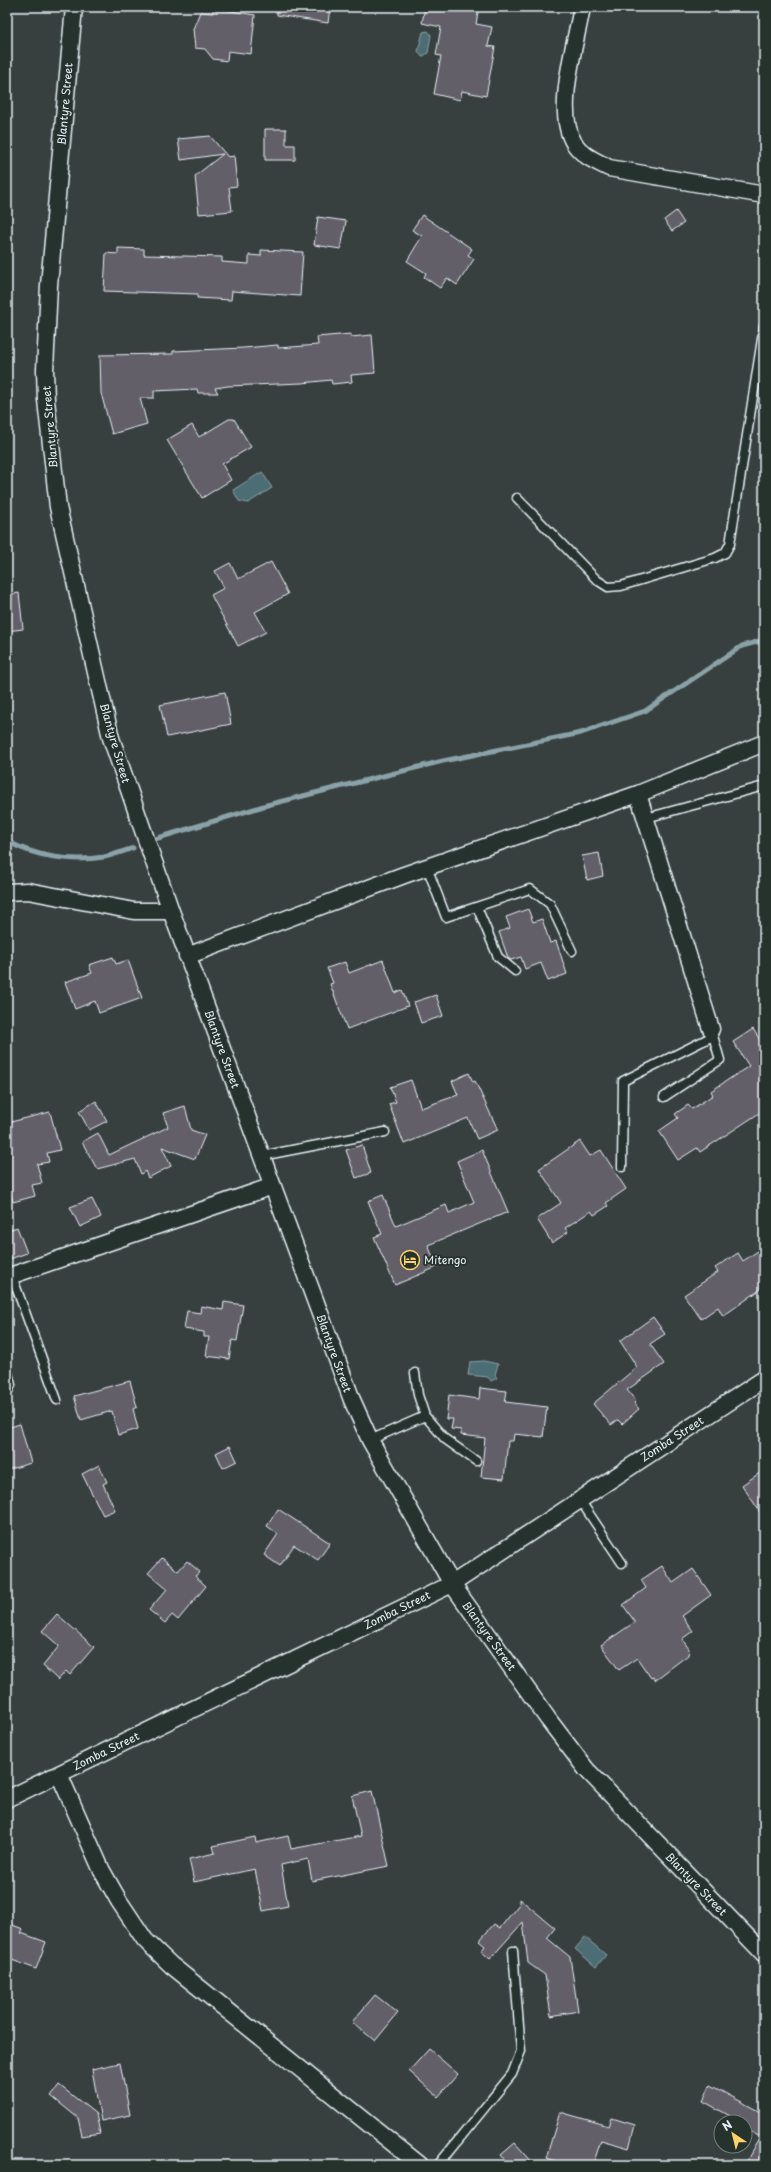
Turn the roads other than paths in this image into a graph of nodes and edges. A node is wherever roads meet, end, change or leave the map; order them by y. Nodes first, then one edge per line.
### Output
1 (74, 7) edge
2 (582, 7) edge
3 (764, 195) edge
4 (764, 326) edge
5 (517, 498) dead end
6 (764, 743) edge
7 (764, 786) edge
8 (638, 794) junction
9 (646, 818) junction
10 (427, 867) junction
11 (7, 892) edge
12 (477, 907) junction
13 (171, 912) junction
14 (572, 951) dead end
15 (187, 956) junction
16 (515, 971) dead end
17 (712, 1033) junction
18 (664, 1097) dead end
19 (385, 1132) dead end
20 (261, 1156) junction
21 (622, 1167) dead end
22 (273, 1186) junction
23 (9, 1276) edge
24 (7, 1370) edge
25 (415, 1373) dead end
26 (764, 1379) edge
27 (7, 1393) edge
28 (57, 1400) dead end
29 (425, 1416) junction
30 (370, 1440) junction
31 (476, 1461) dead end
32 (580, 1500) junction
33 (622, 1563) dead end
34 (452, 1584) junction
35 (59, 1774) junction
36 (7, 1799) edge
37 (513, 1951) dead end
38 (764, 1954) edge
39 (420, 2165) edge
40 (438, 2165) edge

1 - 13 street, Blantyre Street
2 - 3 street
4 - 5 lane
6 - 8 street
7 - 9 lane
8 - 9 street
8 - 10 street
9 - 17 street
10 - 12 lane
10 - 15 street
11 - 13 street
12 - 14 lane
12 - 16 lane
13 - 15 street, Blantyre Street
15 - 20 street, Blantyre Street
17 - 18 lane
17 - 21 lane
19 - 20 lane
20 - 22 street, Blantyre Street
22 - 23 street
22 - 30 street, Blantyre Street
23 - 28 lane
24 - 27 lane
25 - 29 lane
26 - 32 street, Zomba Street
29 - 30 lane
29 - 31 lane
30 - 34 street, Blantyre Street
32 - 33 lane
32 - 34 street, Zomba Street
34 - 35 street, Zomba Street
34 - 38 street, Blantyre Street
35 - 36 street, Zomba Street
35 - 39 street
37 - 40 lane

